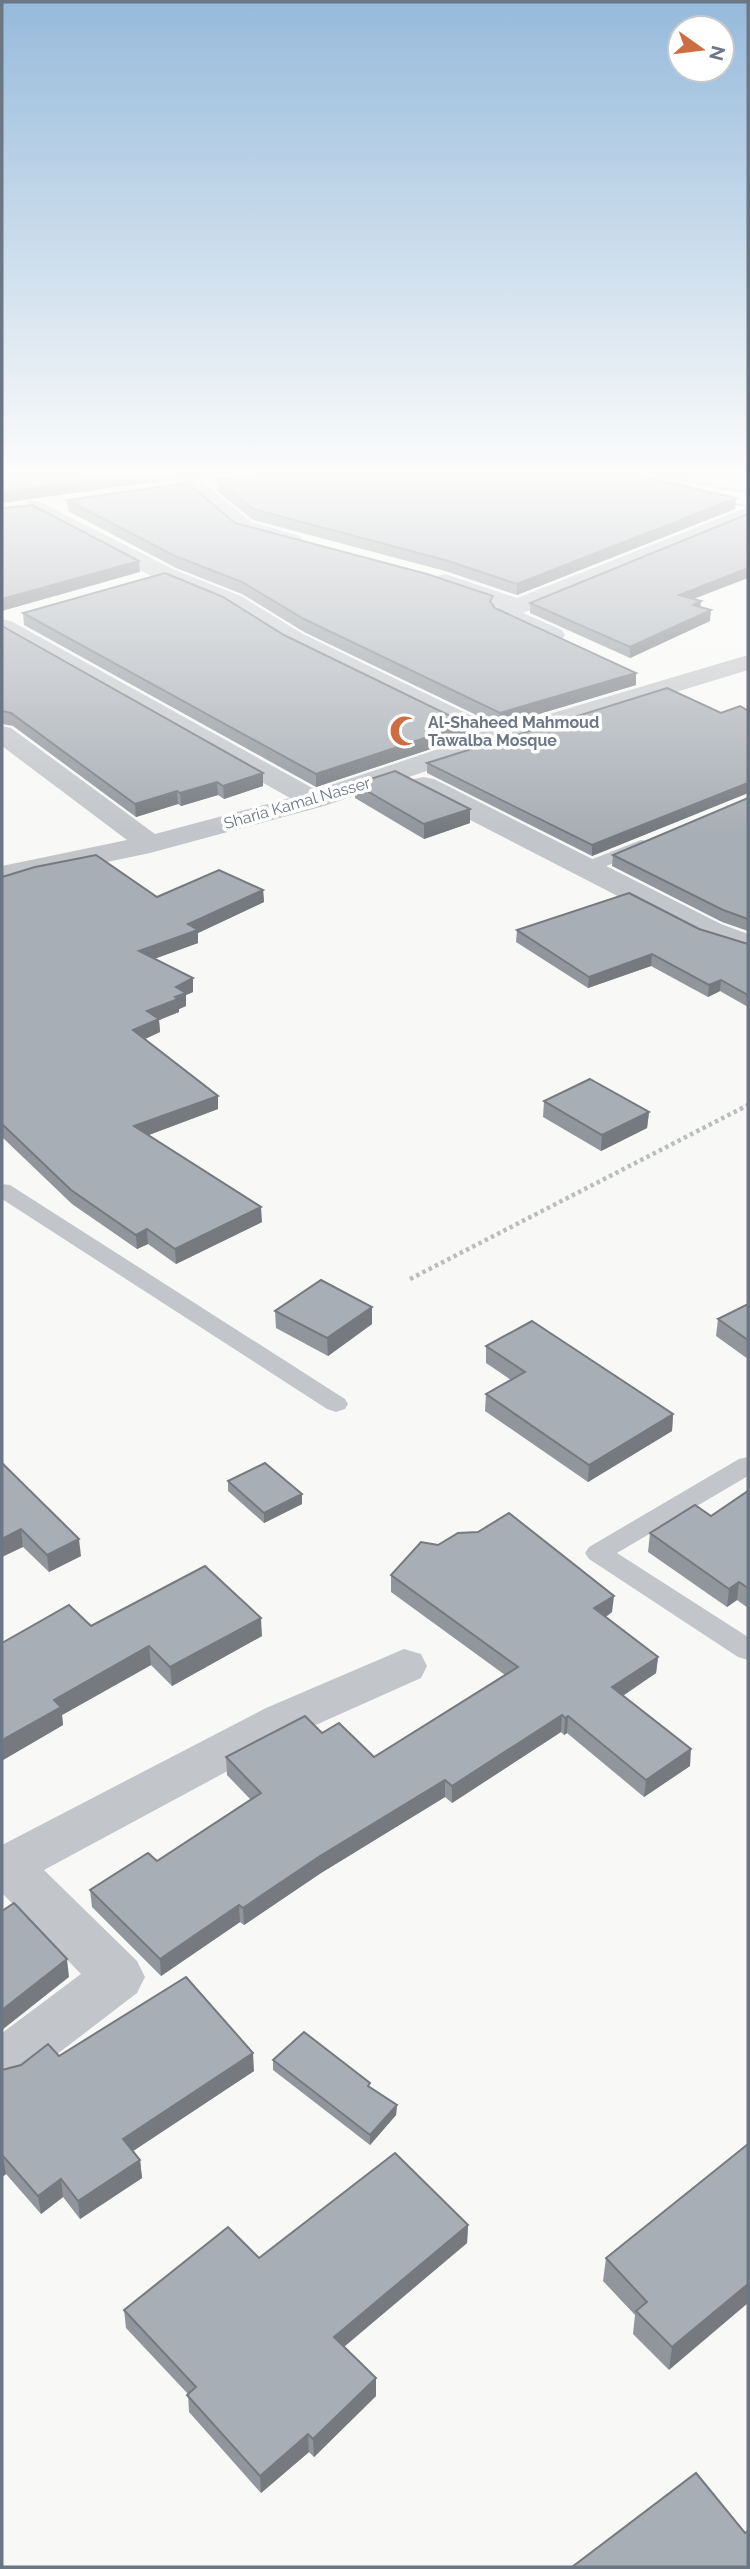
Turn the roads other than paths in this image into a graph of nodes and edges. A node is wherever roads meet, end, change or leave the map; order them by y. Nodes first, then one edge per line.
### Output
1 (211, 593) edge
2 (478, 593) edge
3 (550, 593) edge
4 (518, 606) junction
5 (9, 621) edge
6 (579, 647) edge
7 (748, 662) edge
8 (642, 675) dead end
9 (667, 687) junction
10 (2, 734) edge
11 (497, 738) junction
12 (399, 773) junction
13 (314, 800) junction
14 (661, 837) edge
15 (150, 844) junction
16 (586, 868) junction
17 (2, 874) edge
18 (748, 945) edge
19 (2, 1190) edge
20 (336, 1404) dead end
21 (748, 1465) edge
22 (748, 1650) edge
23 (404, 1666) dead end
24 (2, 2064) edge

1 - 11 street
2 - 4 street
3 - 4 street
4 - 6 street
5 - 13 street
7 - 9 street, Sharia Kamal Nasser
8 - 9 street
9 - 11 street, Sharia Kamal Nasser
10 - 15 street
11 - 12 street, Sharia Kamal Nasser
12 - 13 street, Sharia Kamal Nasser
12 - 16 street
13 - 15 street, Sharia Kamal Nasser
14 - 16 lane
15 - 17 street, Sharia Kamal Nasser
16 - 18 street
19 - 20 lane
21 - 22 lane
23 - 24 street

